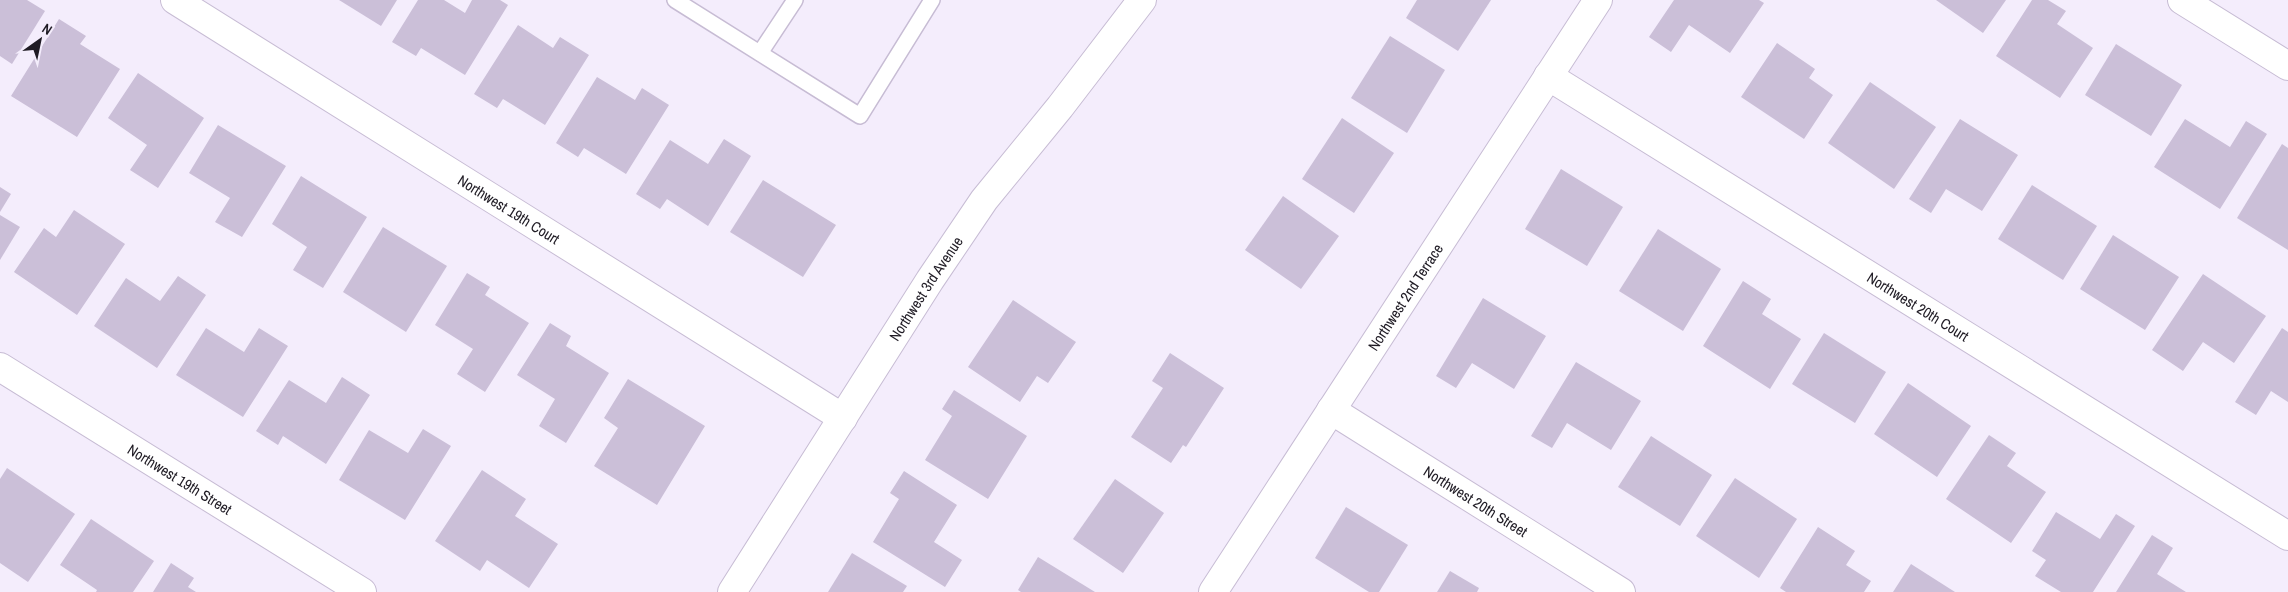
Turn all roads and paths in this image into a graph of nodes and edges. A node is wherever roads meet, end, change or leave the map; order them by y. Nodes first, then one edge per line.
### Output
1 (175, 0) edge
2 (675, 0) edge
3 (795, 0) edge
4 (932, 0) edge
5 (1598, 0) edge
6 (2182, 0) edge
7 (1138, 2) edge
8 (760, 53) junction
9 (2288, 66) edge
10 (1548, 76) junction
11 (0, 367) edge
12 (1331, 410) junction
13 (843, 418) junction
14 (2288, 536) edge
15 (362, 592) edge
16 (732, 592) edge
17 (1213, 592) edge
18 (1621, 592) edge

1 - 13 street, Northwest 19th Court
2 - 8 lane
3 - 8 lane
4 - 8 lane
5 - 10 street, Northwest 2nd Terrace
6 - 9 street
7 - 13 street, Northwest 3rd Avenue
10 - 12 street, Northwest 2nd Terrace
10 - 14 street, Northwest 20th Court
11 - 15 street, Northwest 19th Street
12 - 17 street, Northwest 2nd Terrace
12 - 18 street, Northwest 20th Street
13 - 16 street, Northwest 3rd Avenue

